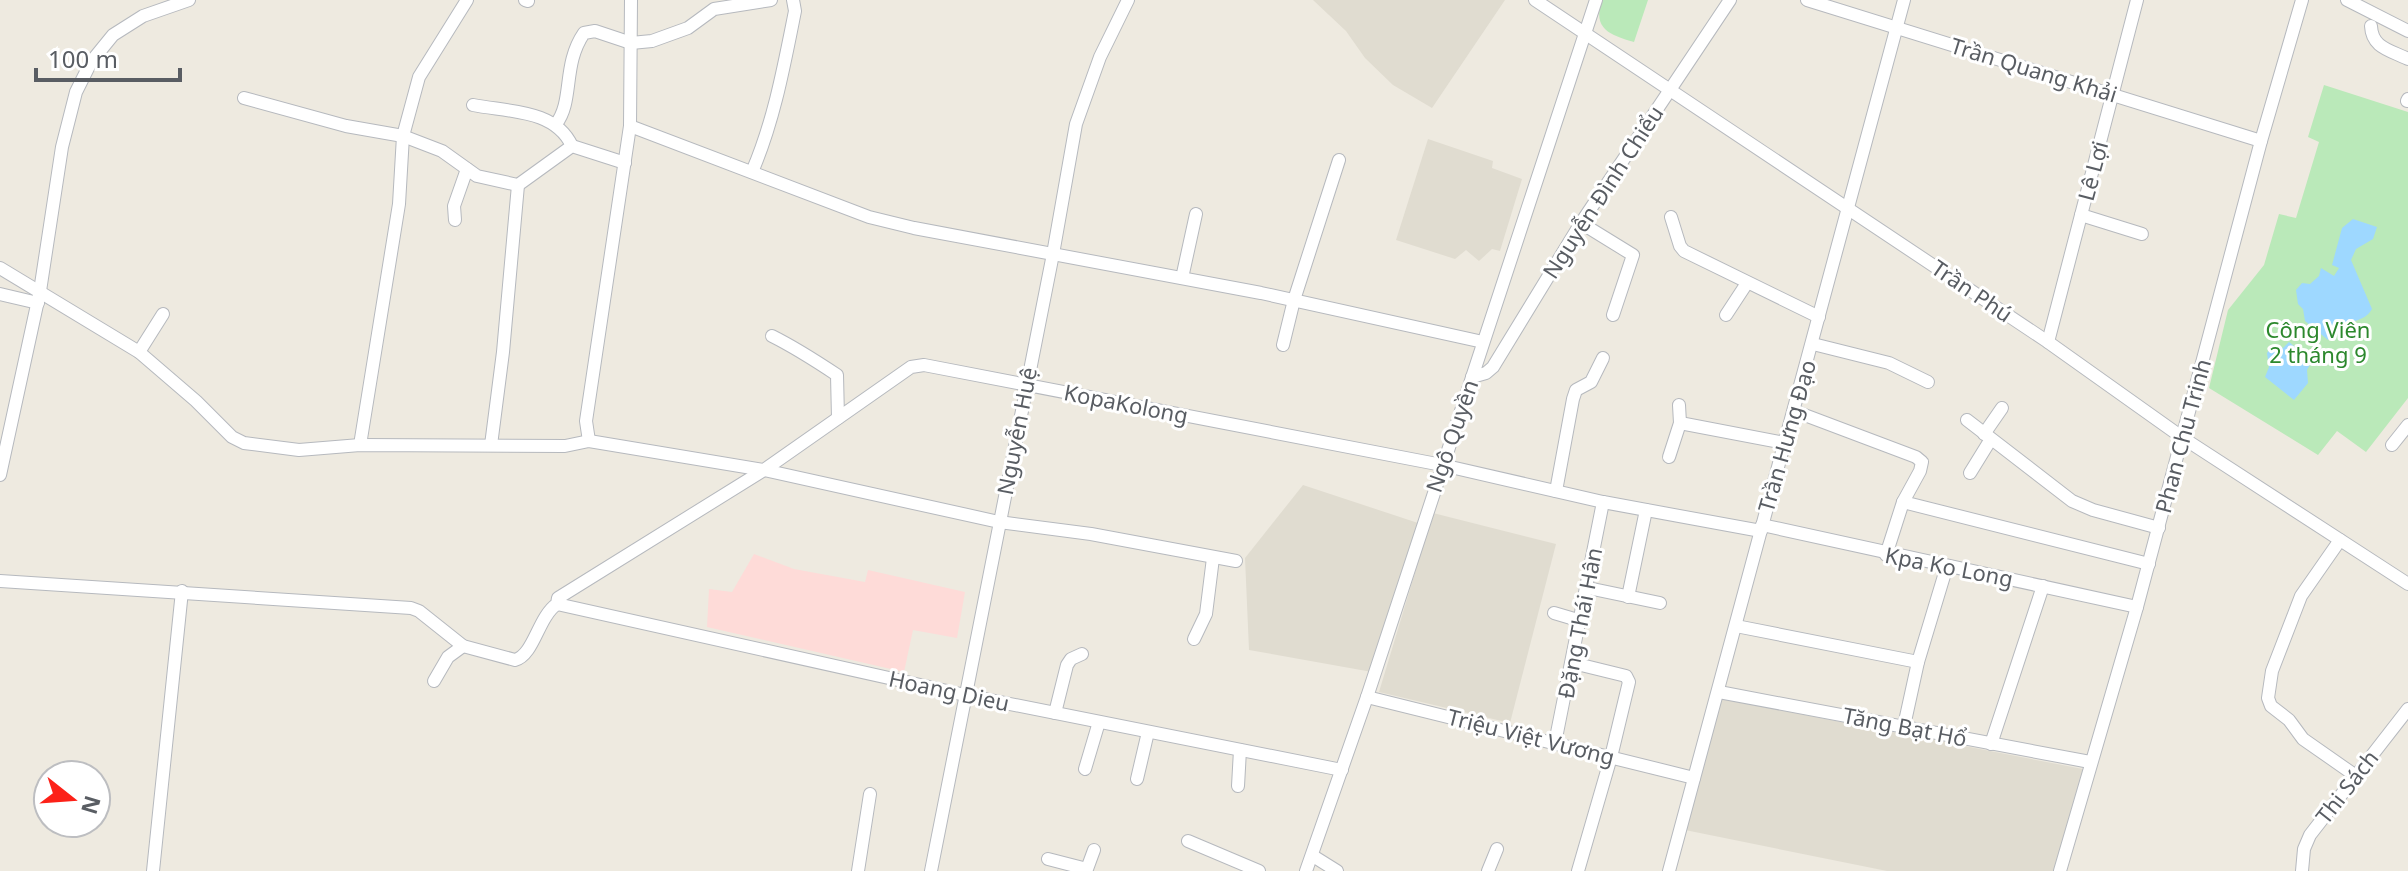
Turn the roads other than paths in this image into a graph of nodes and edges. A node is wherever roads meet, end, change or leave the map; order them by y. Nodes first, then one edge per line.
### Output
1 (189, 0) edge
2 (467, 0) edge
3 (631, 0) edge
4 (771, 0) edge
5 (793, 0) edge
6 (1128, 0) edge
7 (1535, 0) edge
8 (1596, 0) edge
9 (1730, 0) edge
10 (1807, 0) edge
11 (1904, 0) edge
12 (2137, 0) edge
13 (2302, 0) edge
14 (2347, 0) edge
15 (722, 4) edge
16 (2371, 26) dead end
17 (1897, 29) junction
18 (2408, 31) edge
19 (1585, 33) junction
20 (631, 43) junction
21 (2408, 59) edge
22 (1669, 89) junction
23 (2114, 93) junction
24 (244, 98) dead end
25 (473, 105) dead end
26 (556, 124) junction
27 (630, 126) junction
28 (403, 136) junction
29 (2261, 141) junction
30 (572, 146) junction
31 (1339, 160) dead end
32 (625, 163) junction
33 (467, 169) junction
34 (752, 172) junction
35 (518, 185) junction
36 (1849, 209) junction
37 (1196, 214) dead end
38 (2081, 215) junction
39 (1671, 217) dead end
40 (455, 220) dead end
41 (1581, 223) junction
42 (2142, 234) dead end
43 (1053, 254) junction
44 (0, 268) edge
45 (1182, 278) junction
46 (1747, 283) junction
47 (0, 294) edge
48 (39, 297) junction
49 (1294, 300) junction
50 (163, 314) dead end
51 (1613, 315) dead end
52 (1726, 315) dead end
53 (1819, 317) junction
54 (772, 336) dead end
55 (1483, 342) junction
56 (2048, 342) junction
57 (1813, 344) junction
58 (1283, 345) dead end
59 (139, 352) junction
60 (1603, 358) dead end
61 (1472, 377) junction
62 (1928, 382) dead end
63 (1026, 385) junction
64 (1679, 405) dead end
65 (2002, 408) dead end
66 (1794, 411) junction
67 (838, 418) junction
68 (1967, 420) dead end
69 (1680, 423) junction
70 (2408, 425) edge
71 (1988, 437) junction
72 (2183, 438) junction
73 (589, 441) junction
74 (1785, 443) junction
75 (360, 445) junction
76 (491, 445) junction
77 (2392, 445) dead end
78 (1669, 457) dead end
79 (1442, 465) junction
80 (764, 470) junction
81 (1970, 473) dead end
82 (0, 475) edge
83 (1556, 491) junction
84 (1603, 502) junction
85 (1903, 502) junction
86 (1646, 510) junction
87 (999, 522) junction
88 (1761, 528) junction
89 (2159, 528) junction
90 (2340, 540) junction
91 (1886, 555) junction
92 (1213, 558) junction
93 (1236, 561) dead end
94 (2149, 564) junction
95 (1947, 566) junction
96 (0, 581) edge
97 (2408, 584) edge
98 (2043, 586) junction
99 (1588, 588) junction
100 (182, 591) junction
101 (1628, 597) junction
102 (1660, 603) dead end
103 (557, 604) junction
104 (2137, 607) junction
105 (1554, 613) dead end
106 (1581, 621) junction
107 (1736, 626) junction
108 (1194, 639) dead end
109 (463, 646) junction
110 (1082, 654) dead end
111 (1918, 662) junction
112 (1573, 663) junction
113 (434, 681) dead end
114 (1719, 692) junction
115 (965, 695) junction
116 (1367, 697) junction
117 (2408, 709) edge
118 (1055, 713) junction
119 (1099, 722) junction
120 (1904, 726) junction
121 (1148, 732) junction
122 (1555, 743) junction
123 (1991, 744) junction
124 (1240, 750) junction
125 (1611, 757) junction
126 (2090, 762) junction
127 (1085, 769) dead end
128 (1342, 770) junction
129 (2356, 776) junction
130 (1694, 778) junction
131 (1137, 779) dead end
132 (1238, 786) dead end
133 (870, 794) dead end
134 (1188, 841) dead end
135 (1497, 849) dead end
136 (1094, 850) dead end
137 (1313, 856) junction
138 (1226, 858) junction
139 (1048, 859) dead end
140 (1070, 868) edge
141 (153, 871) edge
142 (858, 871) edge
143 (931, 871) edge
144 (1219, 871) edge
145 (1259, 871) edge
146 (1306, 871) edge
147 (1337, 871) edge
148 (1488, 871) edge
149 (1578, 871) edge
150 (1669, 871) edge
151 (2060, 871) edge
152 (2302, 871) edge

1 - 48 street
2 - 28 street
3 - 20 street
4 - 15 street
5 - 34 street
6 - 43 street, Nguyễn Huệ
7 - 19 street, Trần Phú
8 - 19 street, Ngô Quyền
9 - 22 street, Nguyễn Đình Chiểu
10 - 17 street, Trần Quang Khải
11 - 17 street, Trần Hưng Đạo
12 - 23 street, Lê Lợi
13 - 29 street, Phan Chu Trinh
14 - 18 street
15 - 20 street
16 - 21 street
17 - 23 street, Trần Quang Khải
17 - 36 street, Trần Hưng Đạo
19 - 22 street, Trần Phú
19 - 55 street, Ngô Quyền
20 - 26 street
20 - 27 street
22 - 36 street, Trần Phú
22 - 41 street, Nguyễn Đình Chiểu
23 - 29 street, Trần Quang Khải
23 - 38 street, Lê Lợi
24 - 28 street
25 - 26 street
26 - 30 street
27 - 32 street
27 - 34 street
28 - 33 street
28 - 75 street
29 - 72 street, Phan Chu Trinh
30 - 32 street
30 - 35 street
31 - 49 street
32 - 73 street
33 - 35 street
33 - 40 street
34 - 43 street
35 - 76 street
36 - 53 street, Trần Hưng Đạo
36 - 56 street, Trần Phú
37 - 45 street
38 - 42 street
38 - 56 street, Lê Lợi
39 - 46 street
41 - 51 street
41 - 61 street, Nguyễn Đình Chiểu
43 - 45 street
43 - 63 street, Nguyễn Huệ
44 - 48 street
45 - 49 street
46 - 52 street
46 - 53 street
47 - 48 street
48 - 59 street
48 - 82 street
49 - 55 street
49 - 58 street
50 - 59 street
53 - 57 street, Trần Hưng Đạo
54 - 67 street
55 - 61 street, Ngô Quyền
56 - 72 street, Trần Phú
57 - 62 street
57 - 66 street, Trần Hưng Đạo
59 - 75 street
60 - 83 street
61 - 79 street, Ngô Quyền
63 - 67 street, KopaKolong
63 - 79 street, KopaKolong
63 - 87 street, Nguyễn Huệ
64 - 69 street
65 - 71 street
66 - 74 street, Trần Hưng Đạo
66 - 85 street
67 - 80 street, KopaKolong
68 - 71 street
69 - 74 street
69 - 78 street
70 - 77 street
71 - 81 street
71 - 89 street
72 - 89 street, Phan Chu Trinh
72 - 90 street, Trần Phú
73 - 76 street
73 - 80 street
74 - 88 street, Trần Hưng Đạo
75 - 76 street
79 - 83 street, KopaKolong
79 - 116 street, Ngô Quyền
80 - 87 street
80 - 103 street, KopaKolong
83 - 84 street, KopaKolong
84 - 86 street, KopaKolong
84 - 99 street, Đặng Thái Hân
85 - 91 street
85 - 94 street
86 - 88 street, KopaKolong
86 - 101 street
87 - 92 street
87 - 115 street, Nguyễn Huệ
88 - 91 street, Kpa Ko Long
88 - 107 street, Trần Hưng Đạo
89 - 94 street, Phan Chu Trinh
90 - 97 street, Trần Phú
90 - 129 street
91 - 95 street, Kpa Ko Long
92 - 93 street
92 - 108 street
94 - 104 street, Phan Chu Trinh
95 - 98 street, Kpa Ko Long
95 - 111 street
96 - 100 street
98 - 104 street, Kpa Ko Long
98 - 123 street
99 - 101 street
99 - 106 street, Đặng Thái Hân
100 - 109 street
100 - 141 street
101 - 102 street
103 - 109 street, KopaKolong
103 - 115 street, Hoang Dieu
104 - 126 street, Phan Chu Trinh
105 - 106 street
106 - 112 street, Đặng Thái Hân
107 - 111 street
107 - 114 street, Trần Hưng Đạo
109 - 113 street
110 - 118 street
111 - 120 street
112 - 122 street, Đặng Thái Hân
112 - 125 street
114 - 120 street, Tăng Bạt Hổ
114 - 130 street, Trần Hưng Đạo
115 - 118 street, Hoang Dieu
115 - 143 street, Nguyễn Huệ
116 - 122 street, Triệu Việt Vương
116 - 128 street, Ngô Quyền
117 - 129 street, Thi Sách
118 - 119 street, Hoang Dieu
119 - 121 street, Hoang Dieu
119 - 127 street
120 - 123 street, Tăng Bạt Hổ
121 - 124 street, Hoang Dieu
121 - 131 street
122 - 125 street, Triệu Việt Vương
123 - 126 street, Tăng Bạt Hổ
124 - 128 street, Hoang Dieu
124 - 132 street
125 - 130 street, Triệu Việt Vương
125 - 149 street
126 - 151 street, Phan Chu Trinh
128 - 137 street, Ngô Quyền
129 - 152 street, Thi Sách
130 - 150 street, Trần Hưng Đạo
133 - 142 street
134 - 138 street
135 - 148 street
136 - 140 street
137 - 146 street, Ngô Quyền
137 - 147 street
138 - 144 street
138 - 145 street
139 - 140 street

